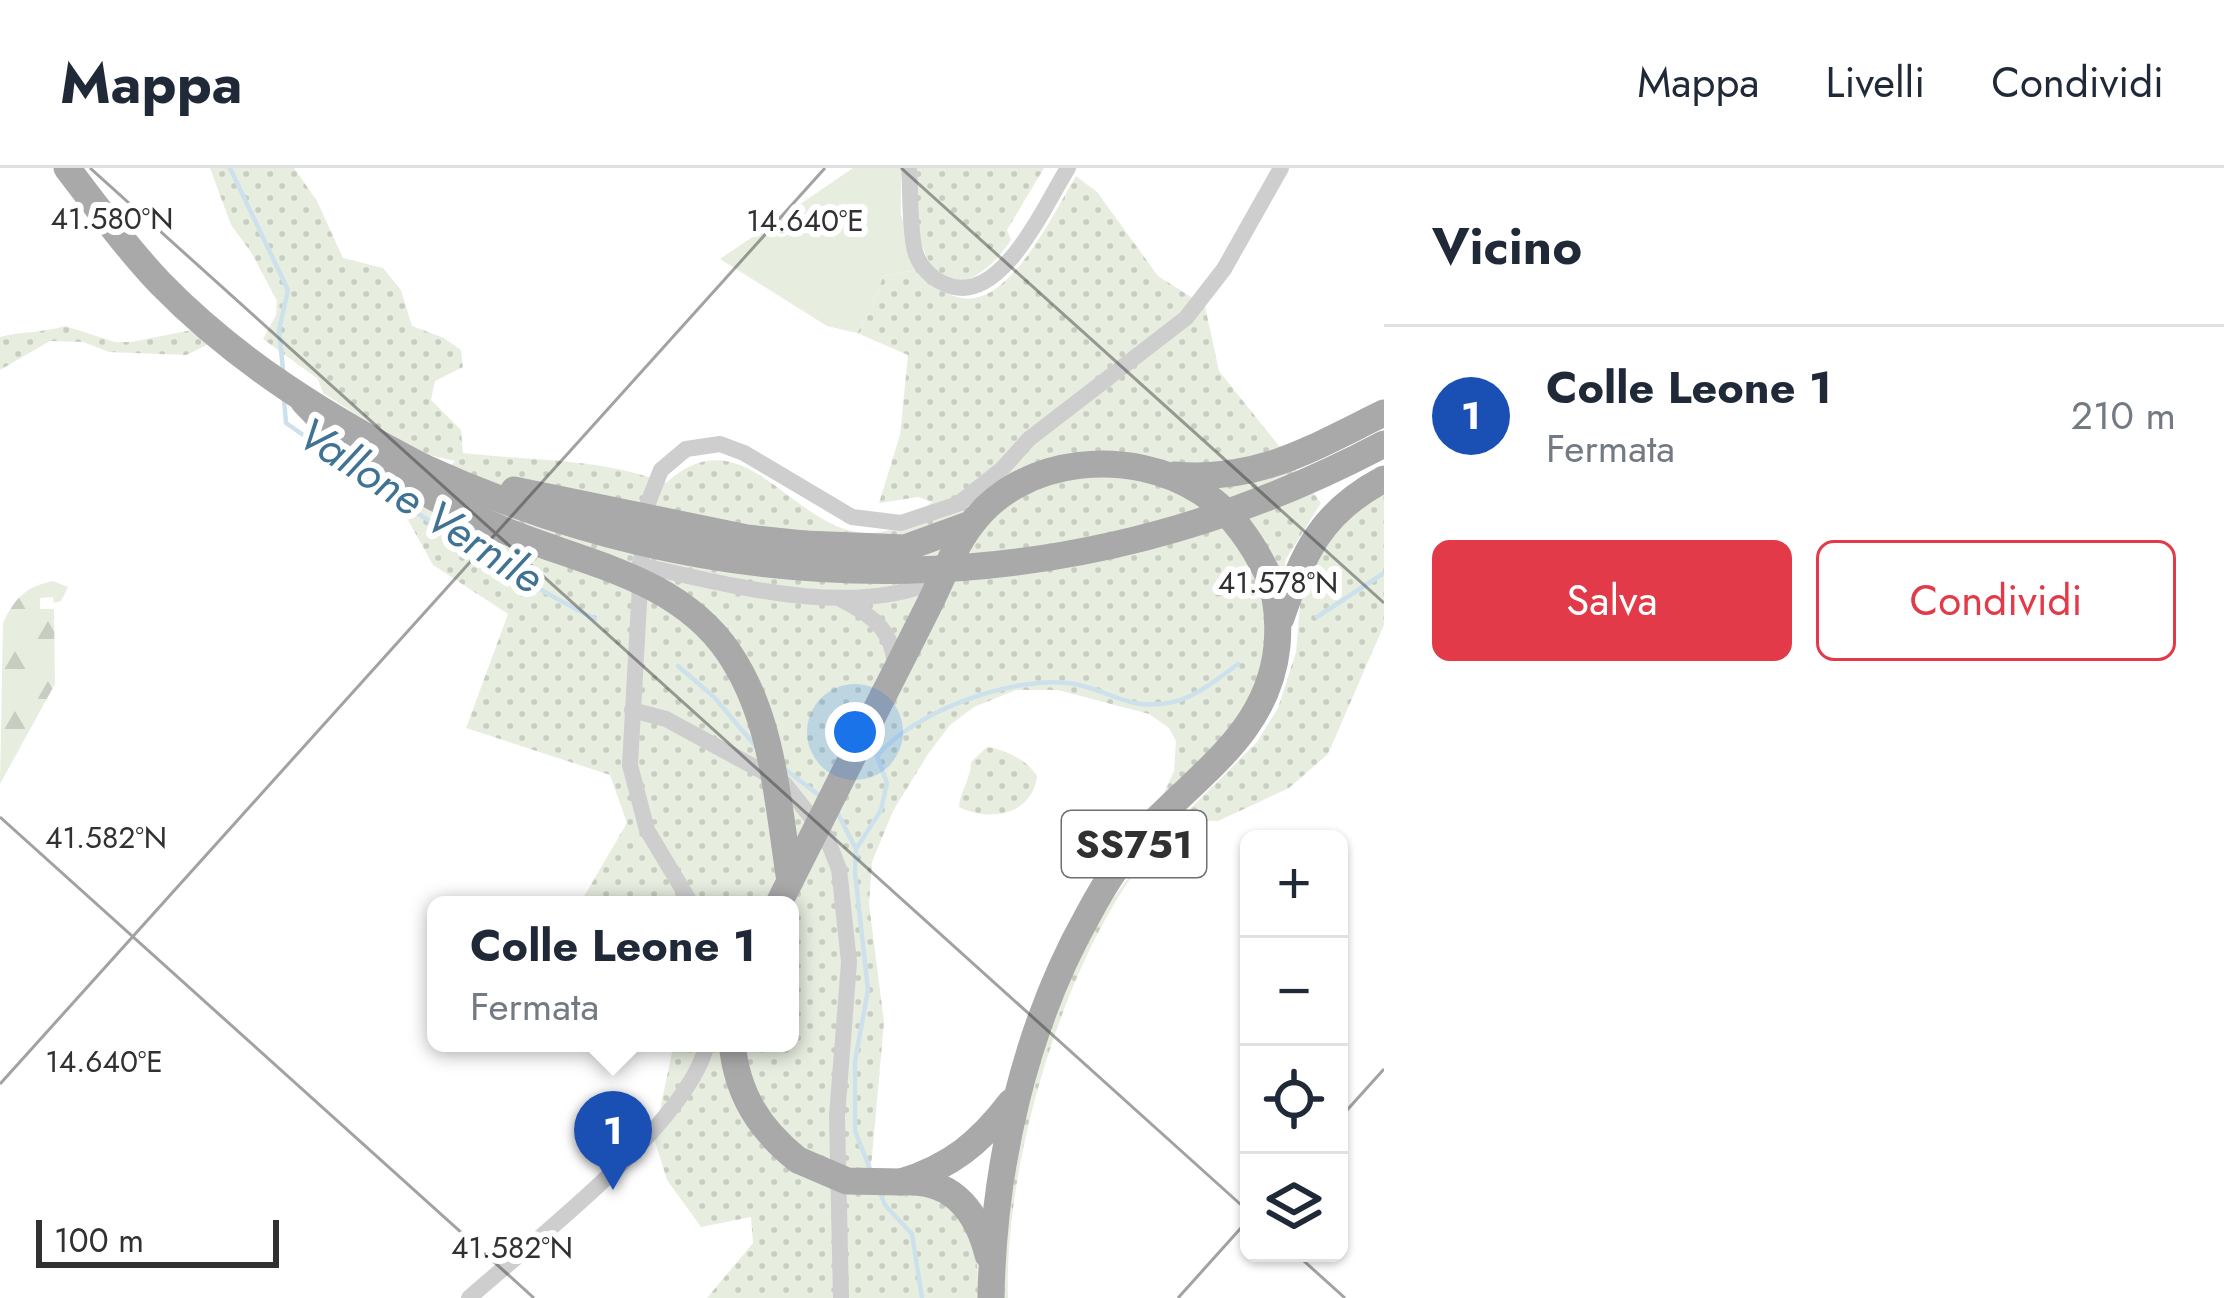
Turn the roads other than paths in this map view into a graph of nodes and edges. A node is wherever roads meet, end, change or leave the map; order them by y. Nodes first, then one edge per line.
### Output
1 (68, 168) edge
2 (909, 168) edge
3 (1068, 168) edge
4 (1281, 168) edge
5 (304, 401) junction
6 (1384, 413) edge
7 (1384, 443) edge
8 (423, 467) junction
9 (1166, 474) junction
10 (1384, 479) edge
11 (971, 524) junction
12 (639, 565) junction
13 (941, 579) junction
14 (836, 597) junction
15 (1280, 622) junction
16 (890, 683) junction
17 (632, 710) junction
18 (784, 893) edge
19 (687, 896) edge
20 (705, 1052) edge
21 (734, 1052) edge
22 (1018, 1092) junction
23 (901, 1182) junction
24 (992, 1269) junction
25 (470, 1298) edge
26 (842, 1298) edge
27 (991, 1298) edge

1 - 5 main road
2 - 3 street
4 - 12 street
5 - 8 main road, bridge
5 - 18 main road, bridge
6 - 9 main road
7 - 8 main road, bridge
8 - 11 main road, bridge
9 - 11 main road
9 - 15 main road
10 - 15 main road
11 - 13 main road
12 - 14 street
12 - 17 street
13 - 14 street
13 - 16 main road
14 - 16 street
15 - 22 main road, SS751
16 - 18 main road, bridge
17 - 19 street
17 - 26 street
20 - 25 street
21 - 23 main road, bridge
22 - 23 main road
22 - 24 main road
23 - 24 main road
24 - 27 main road

